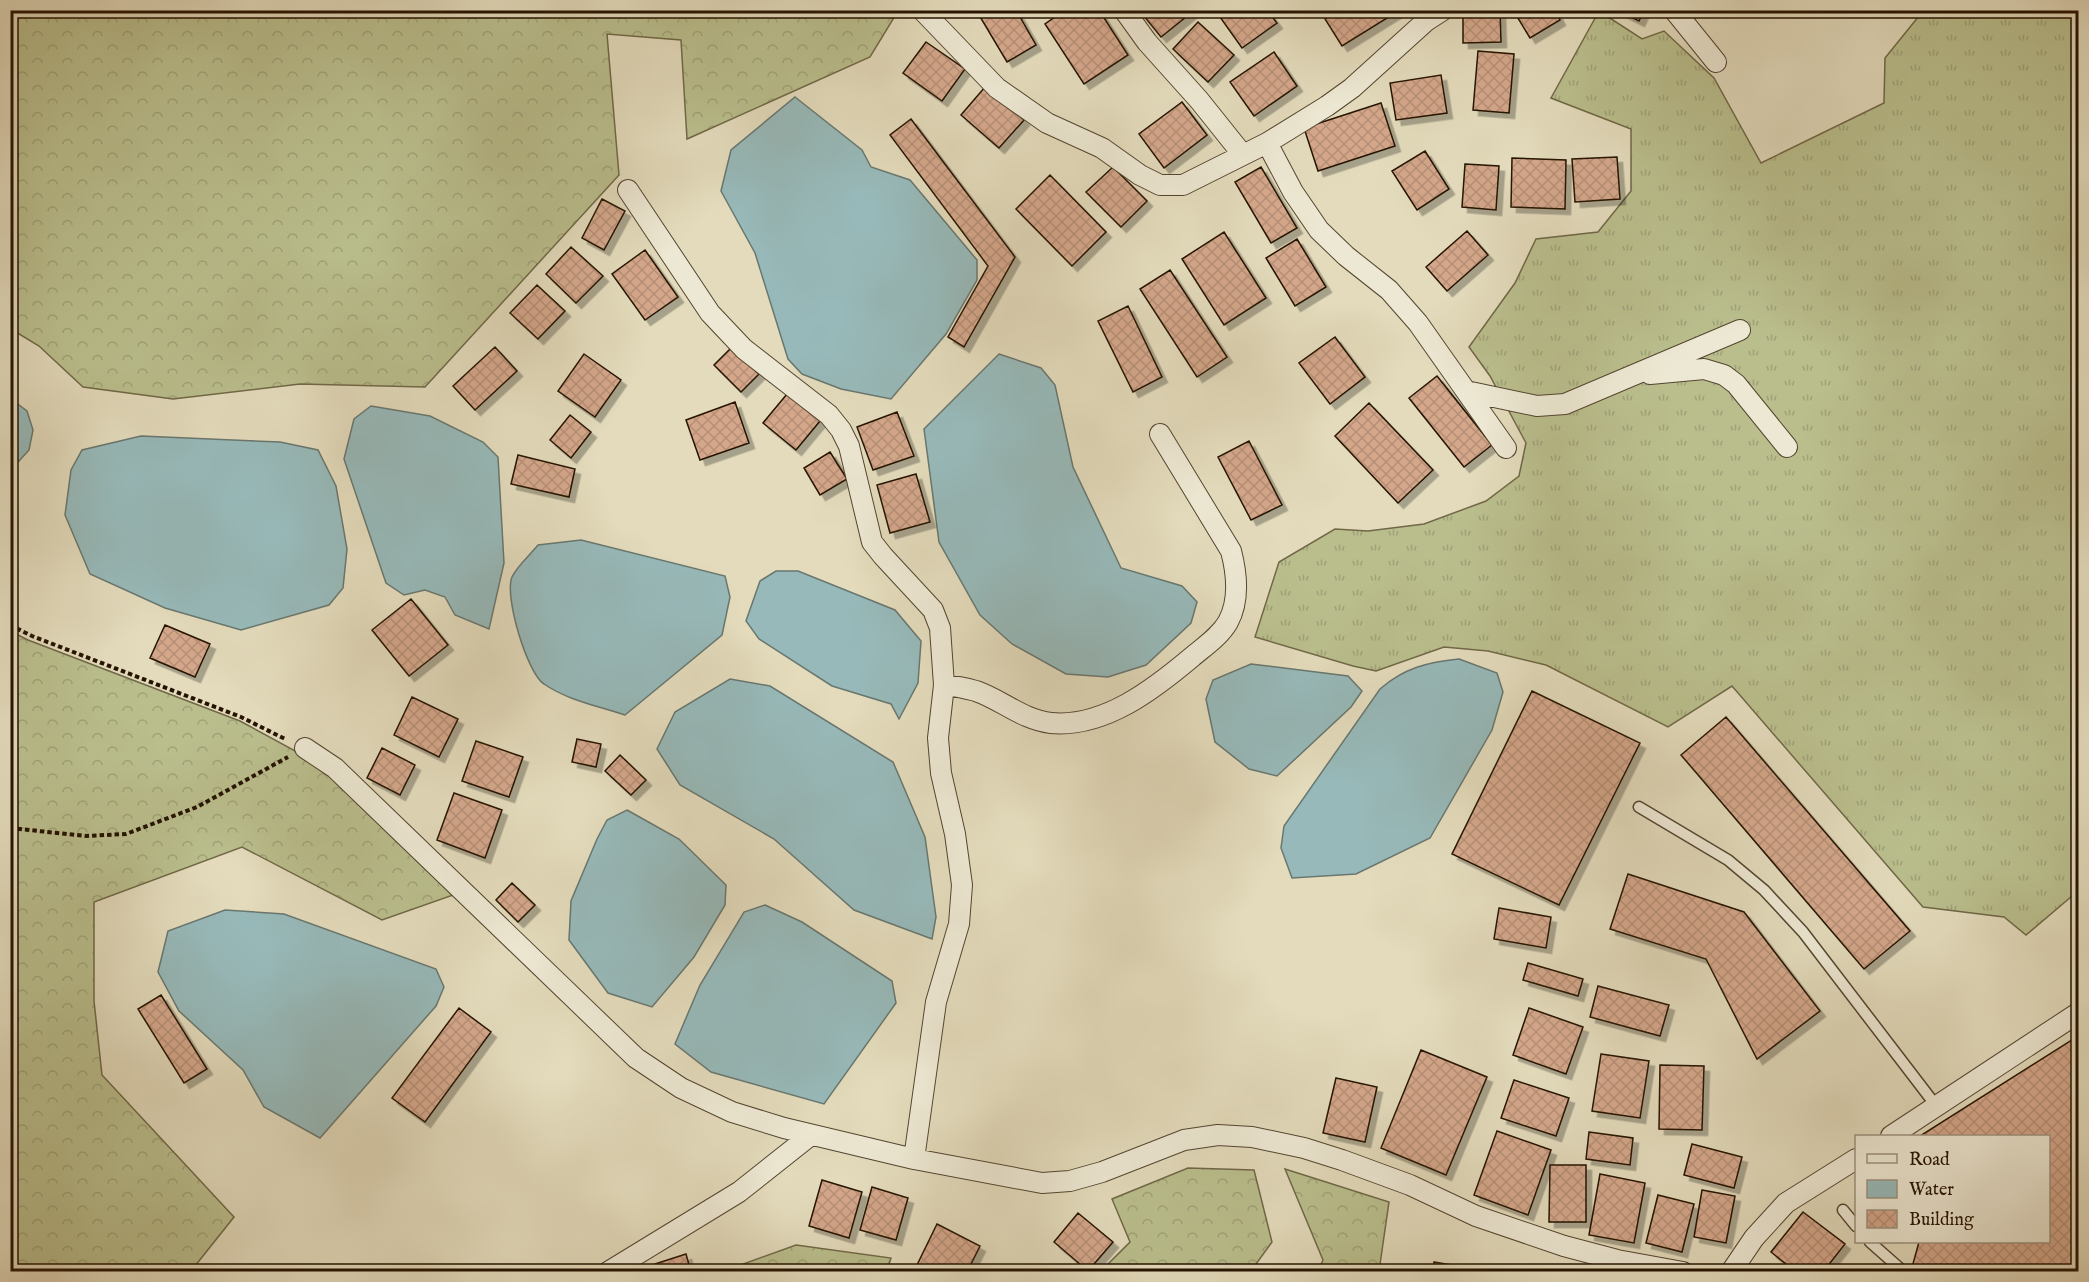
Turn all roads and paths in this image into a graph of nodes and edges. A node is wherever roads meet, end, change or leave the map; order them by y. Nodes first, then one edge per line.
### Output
1 (922, 10) edge
2 (1124, 10) edge
3 (1443, 10) edge
4 (1674, 10) edge
5 (1716, 62) dead end
6 (1267, 143) junction
7 (1243, 155) junction
8 (628, 190) dead end
9 (1740, 330) dead end
10 (1628, 376) junction
11 (1466, 391) junction
12 (1160, 435) dead end
13 (1787, 447) dead end
14 (1506, 448) dead end
15 (10, 625) edge
16 (944, 685) junction
17 (304, 748) junction
18 (1639, 807) dead end
19 (10, 828) edge
20 (2079, 1013) edge
21 (1937, 1107) junction
22 (811, 1135) junction
23 (1894, 1135) edge
24 (914, 1159) junction
25 (1855, 1160) edge
26 (1843, 1210) dead end
27 (1855, 1224) edge
28 (1871, 1243) edge
29 (608, 1272) edge
30 (1683, 1272) edge
31 (1731, 1272) edge
32 (1904, 1272) edge

1 - 7 street
2 - 7 street
3 - 6 street
4 - 5 street
6 - 7 street
6 - 11 street
8 - 16 street
9 - 10 street
10 - 11 street
10 - 13 street
11 - 14 street
12 - 16 street
15 - 17 path
16 - 24 street
17 - 19 path
17 - 22 street
18 - 21 lane
20 - 21 street
21 - 23 street
22 - 24 street
22 - 29 street
24 - 30 street
25 - 31 street
26 - 27 lane
28 - 32 lane

